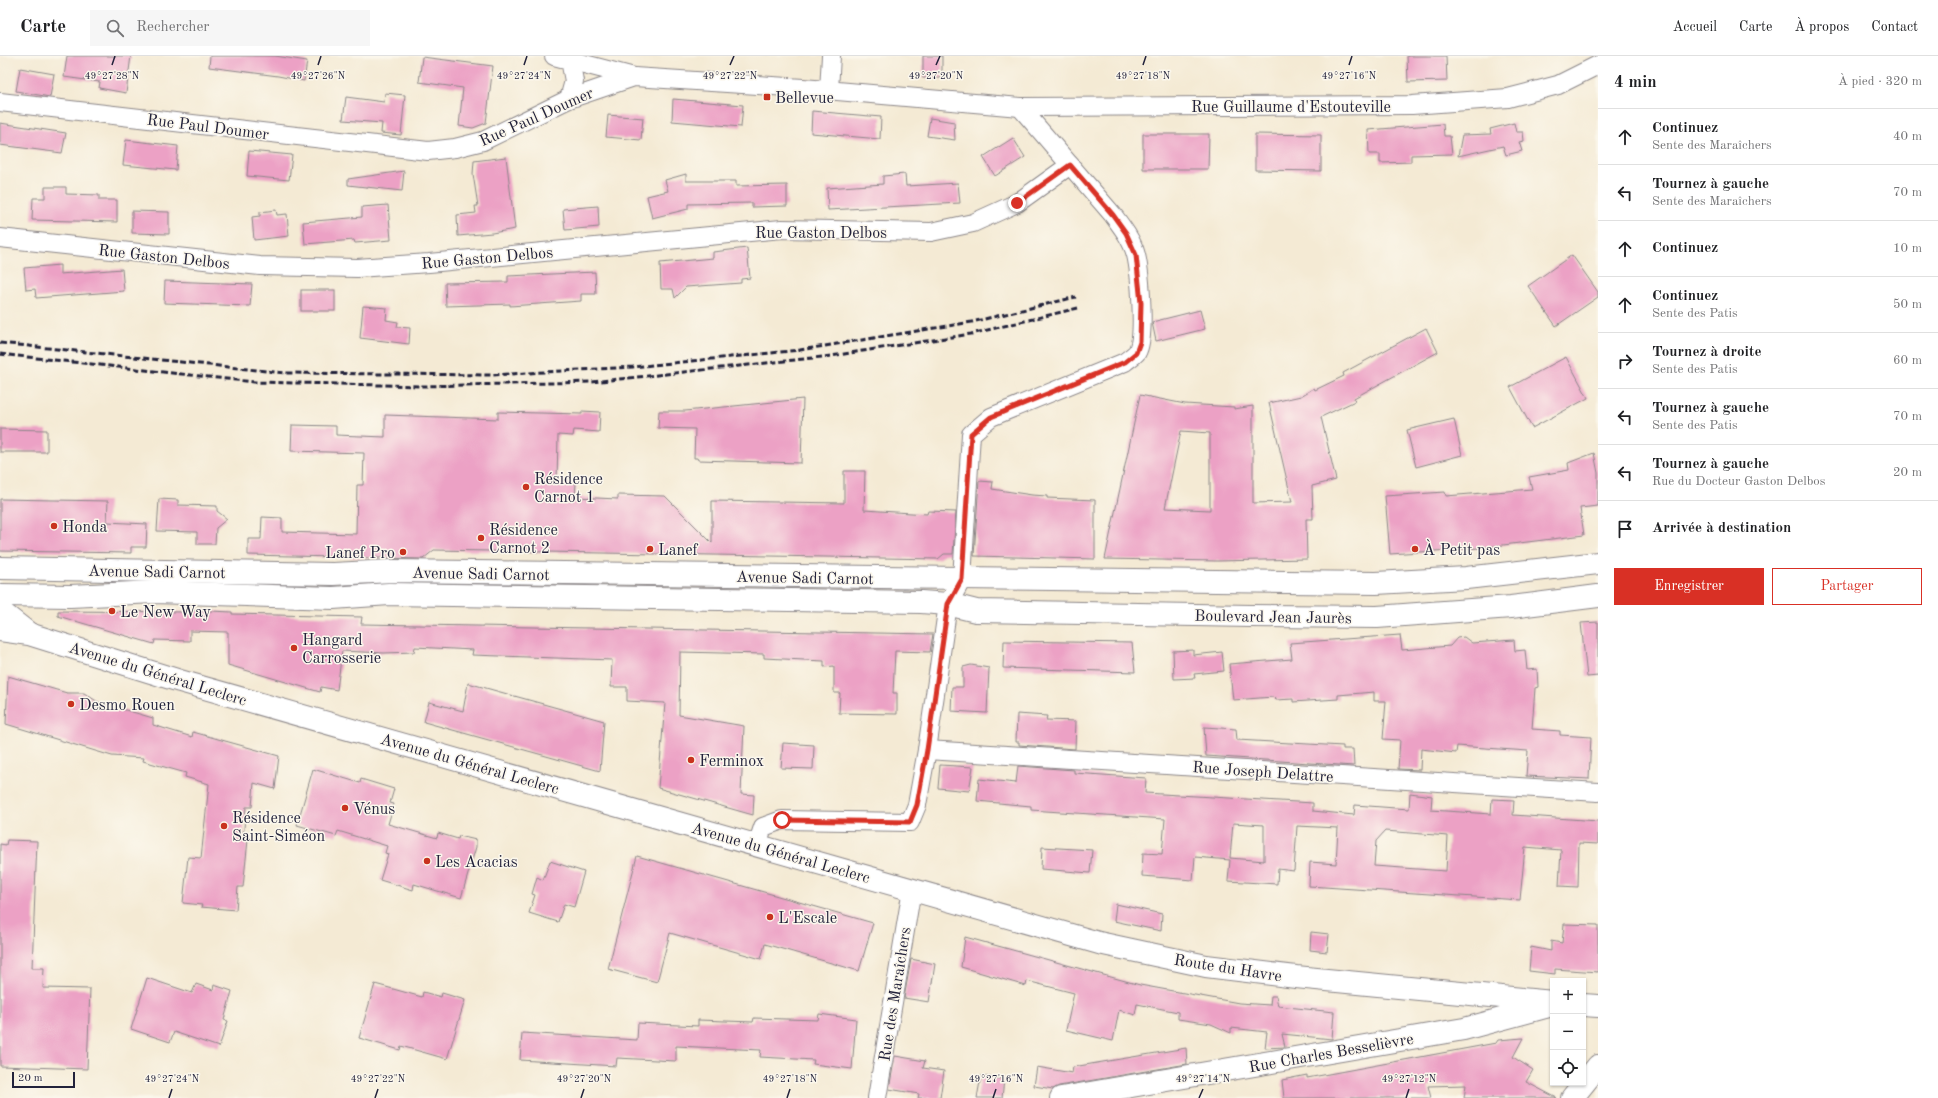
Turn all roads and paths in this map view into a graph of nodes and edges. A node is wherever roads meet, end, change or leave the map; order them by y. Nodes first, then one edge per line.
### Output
1 (831, 56) edge
2 (562, 58) edge
3 (1598, 65) edge
4 (634, 77) junction
5 (829, 90) junction
6 (569, 99) junction
7 (0, 102) edge
8 (977, 102) joint
9 (1020, 106) junction
10 (1070, 165) junction
11 (0, 238) edge
12 (1598, 563) edge
13 (0, 568) edge
14 (962, 579) junction
15 (0, 595) edge
16 (23, 595) junction
17 (1598, 596) edge
18 (948, 604) junction
19 (11, 624) edge
20 (927, 750) junction
21 (1598, 792) edge
22 (756, 845) junction
23 (912, 889) junction
24 (1550, 1003) edge
25 (1550, 1004) edge
26 (1586, 1005) edge
27 (1598, 1006) edge
28 (1598, 1066) edge
29 (877, 1098) edge
30 (1061, 1098) edge
31 (1572, 1098) edge

1 - 5 street
2 - 4 street
2 - 6 street
3 - 9 street, Rue Guillaume d'Estouteville
4 - 5 street, Rue Paul Doumer
4 - 6 street, Rue Paul Doumer
5 - 8 street, Rue Paul Doumer
6 - 7 street, Rue Paul Doumer
8 - 9 street, Rue Guillaume d'Estouteville
9 - 10 street
10 - 11 street, Rue Gaston Delbos
10 - 14 street
12 - 14 main road, Boulevard Jean Jaurès
13 - 14 main road, Avenue Sadi Carnot
14 - 18 street
15 - 16 main road, Avenue Sadi Carnot
16 - 18 main road, Avenue Sadi Carnot
16 - 19 main road
17 - 18 main road, Boulevard Jean Jaurès
18 - 20 street
19 - 22 main road, Avenue du Général Leclerc
20 - 21 street, Rue Joseph Delattre
20 - 22 street
22 - 23 main road, Avenue du Général Leclerc
23 - 24 main road, Route du Havre
23 - 29 street, Rue des Maraîchers
25 - 30 main road, Rue Charles Besselièvre
26 - 27 main road
28 - 31 main road

